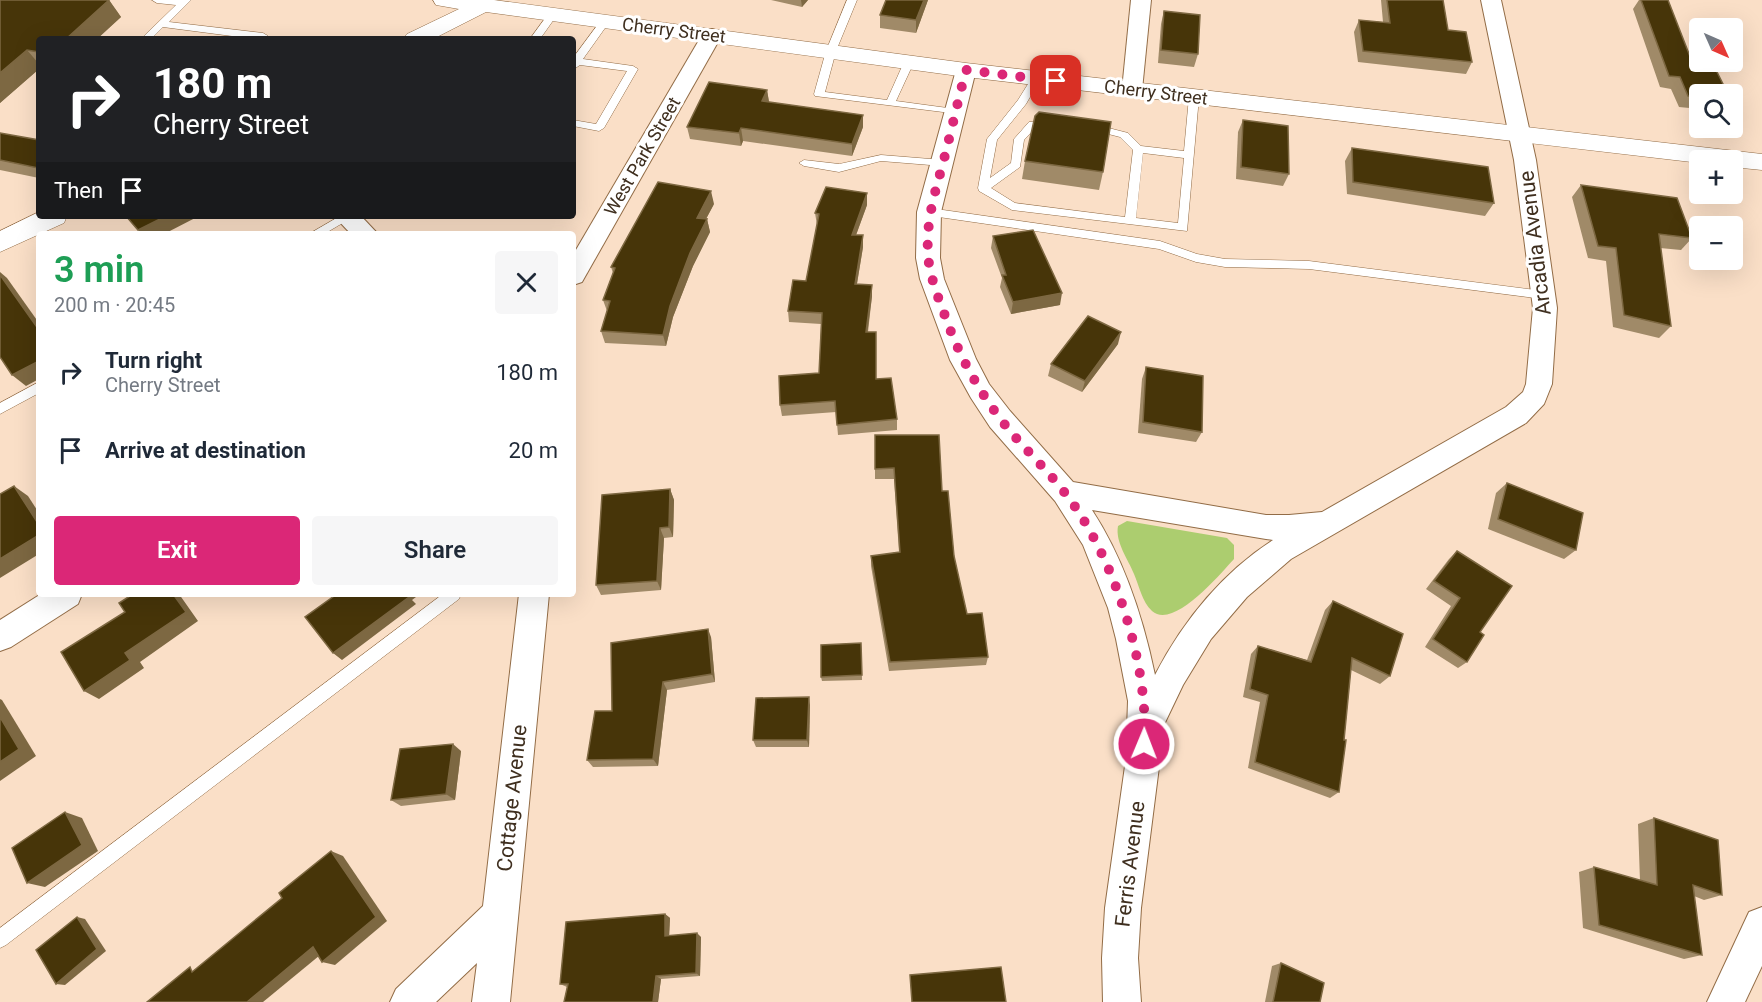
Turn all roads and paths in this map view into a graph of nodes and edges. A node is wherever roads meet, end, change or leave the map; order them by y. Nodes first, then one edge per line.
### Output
1 (157, 0) edge
2 (444, 0) edge
3 (852, 0) edge
4 (1141, 0) edge
5 (1491, 0) edge
6 (184, 2) edge
7 (488, 3) edge
8 (552, 15) junction
9 (605, 21) junction
10 (160, 24) junction
11 (712, 35) junction
12 (149, 36) edge
13 (262, 36) edge
14 (421, 36) edge
15 (537, 36) edge
16 (831, 51) junction
17 (576, 60) edge
18 (909, 62) junction
19 (576, 63) edge
20 (966, 70) junction
21 (1036, 78) junction
22 (1132, 90) junction
23 (1194, 97) junction
24 (890, 103) junction
25 (955, 112) junction
26 (1062, 122) edge
27 (576, 124) edge
28 (1081, 125) edge
29 (1521, 135) junction
30 (1138, 149) junction
31 (1188, 155) junction
32 (943, 162) junction
33 (1762, 162) edge
34 (804, 163) dead end
35 (983, 188) junction
36 (929, 212) junction
37 (48, 219) edge
38 (341, 219) edge
39 (349, 219) edge
40 (1130, 221) junction
41 (320, 231) edge
42 (363, 231) edge
43 (0, 242) edge
44 (576, 271) edge
45 (1543, 295) junction
46 (36, 389) edge
47 (0, 409) edge
48 (1065, 493) junction
49 (1335, 519) junction
50 (62, 597) edge
51 (450, 597) edge
52 (534, 597) edge
53 (0, 637) edge
54 (1146, 729) junction
55 (499, 916) junction
56 (1762, 925) edge
57 (0, 939) edge
58 (408, 1002) edge
59 (491, 1002) edge
60 (1122, 1002) edge
61 (1726, 1002) edge

1 - 6 lane
2 - 7 main road, Cherry Street
3 - 16 lane
4 - 22 street
5 - 29 street, Arcadia Avenue
6 - 10 lane
7 - 8 main road, Cherry Street
7 - 14 main road
8 - 9 main road, Cherry Street
8 - 15 lane
9 - 11 main road, Cherry Street
9 - 17 lane
10 - 12 lane
10 - 13 lane
11 - 16 main road, Cherry Street
11 - 44 street, West Park Street
16 - 18 main road, Cherry Street
16 - 24 lane
18 - 20 main road, Cherry Street
18 - 24 lane
19 - 27 lane
20 - 21 main road, Cherry Street
20 - 25 street, Ferris Avenue
21 - 22 main road, Cherry Street
21 - 35 lane
22 - 23 main road, Cherry Street
23 - 29 main road, Cherry Street
23 - 31 lane
24 - 25 lane
25 - 32 street, Ferris Avenue
26 - 35 lane
28 - 30 lane
29 - 33 main road, Cherry Street
29 - 45 street, Arcadia Avenue
30 - 31 lane
30 - 40 lane
31 - 40 lane
32 - 34 lane
32 - 36 street, Ferris Avenue
35 - 40 lane
36 - 45 lane
36 - 48 street, Ferris Avenue
37 - 43 main road
38 - 41 lane
39 - 42 street
45 - 49 street, Arcadia Avenue
46 - 47 lane
48 - 49 street, Arcadia Avenue
48 - 54 street, Ferris Avenue
49 - 54 street, Arcadia Avenue
50 - 53 street
51 - 57 lane
52 - 55 street, Cottage Avenue
54 - 60 street, Ferris Avenue
55 - 58 street
55 - 59 street, Cottage Avenue
56 - 61 street

